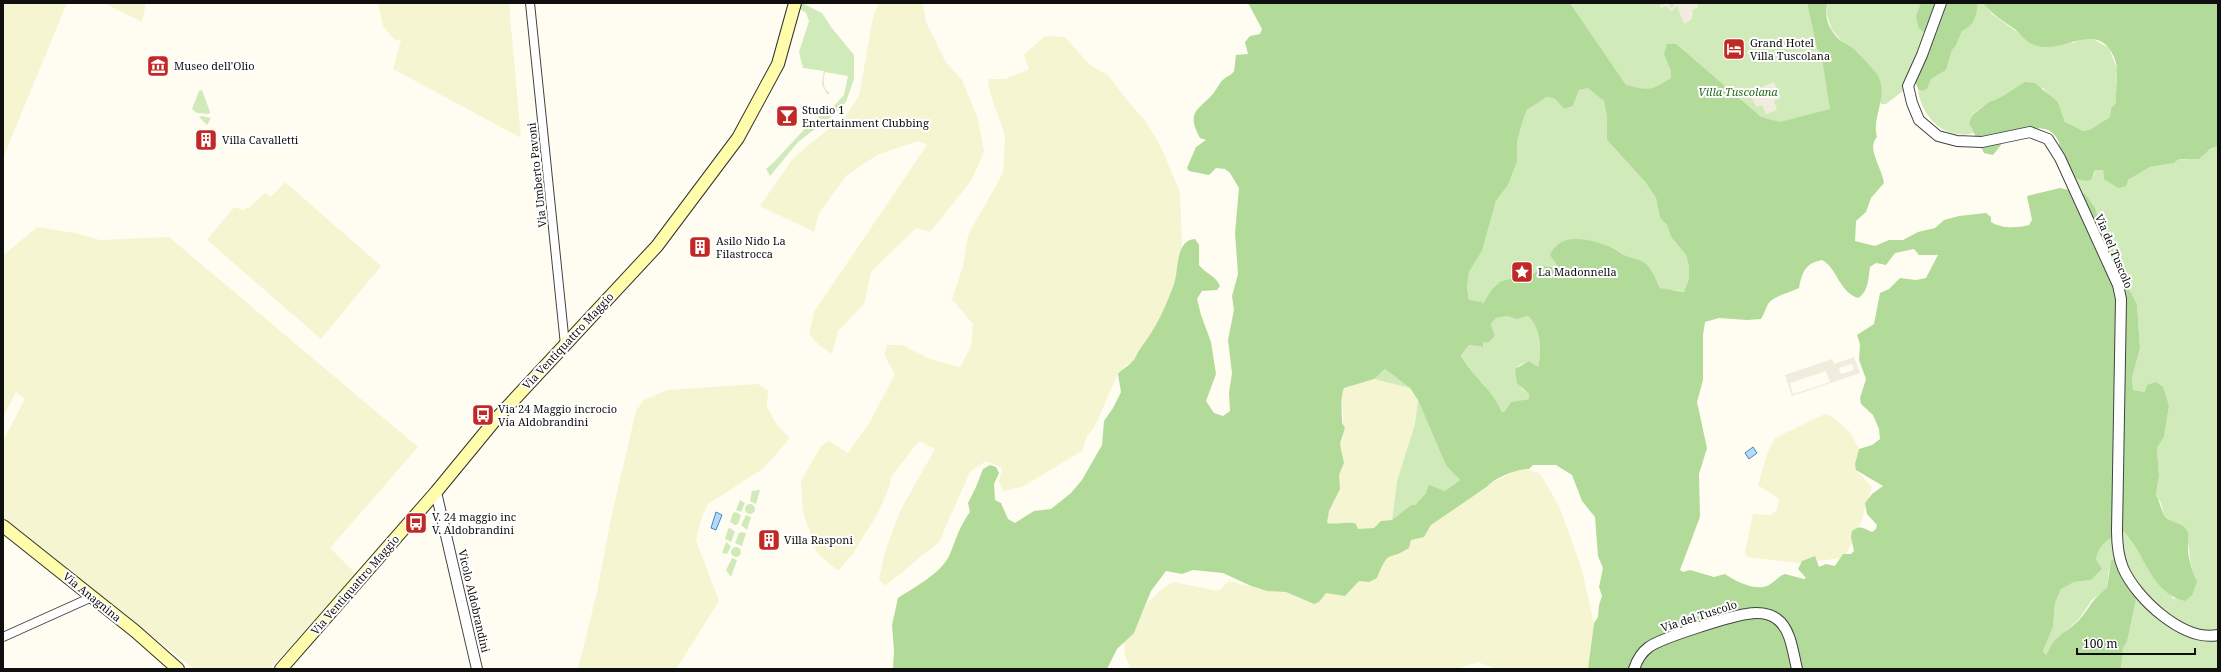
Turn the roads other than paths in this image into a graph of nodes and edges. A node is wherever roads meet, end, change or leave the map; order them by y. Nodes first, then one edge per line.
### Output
1 (530, 3) edge
2 (795, 3) edge
3 (1941, 3) edge
4 (565, 345) junction
5 (436, 492) junction
6 (3, 526) edge
7 (92, 597) junction
8 (2218, 635) edge
9 (3, 637) edge
10 (178, 669) edge
11 (281, 669) edge
12 (477, 669) edge
13 (1634, 669) edge
14 (1797, 669) edge

1 - 4 street, Via Umberto Pavoni
2 - 4 main road, Via Ventiquattro Maggio
3 - 8 street, Via del Tuscolo
4 - 5 main road, Via Ventiquattro Maggio
5 - 11 main road, Via Ventiquattro Maggio
5 - 12 street, Vicolo Aldobrandini
6 - 7 main road, Via Anagnina
7 - 9 street
7 - 10 main road, Via Anagnina
13 - 14 street, Via del Tuscolo

